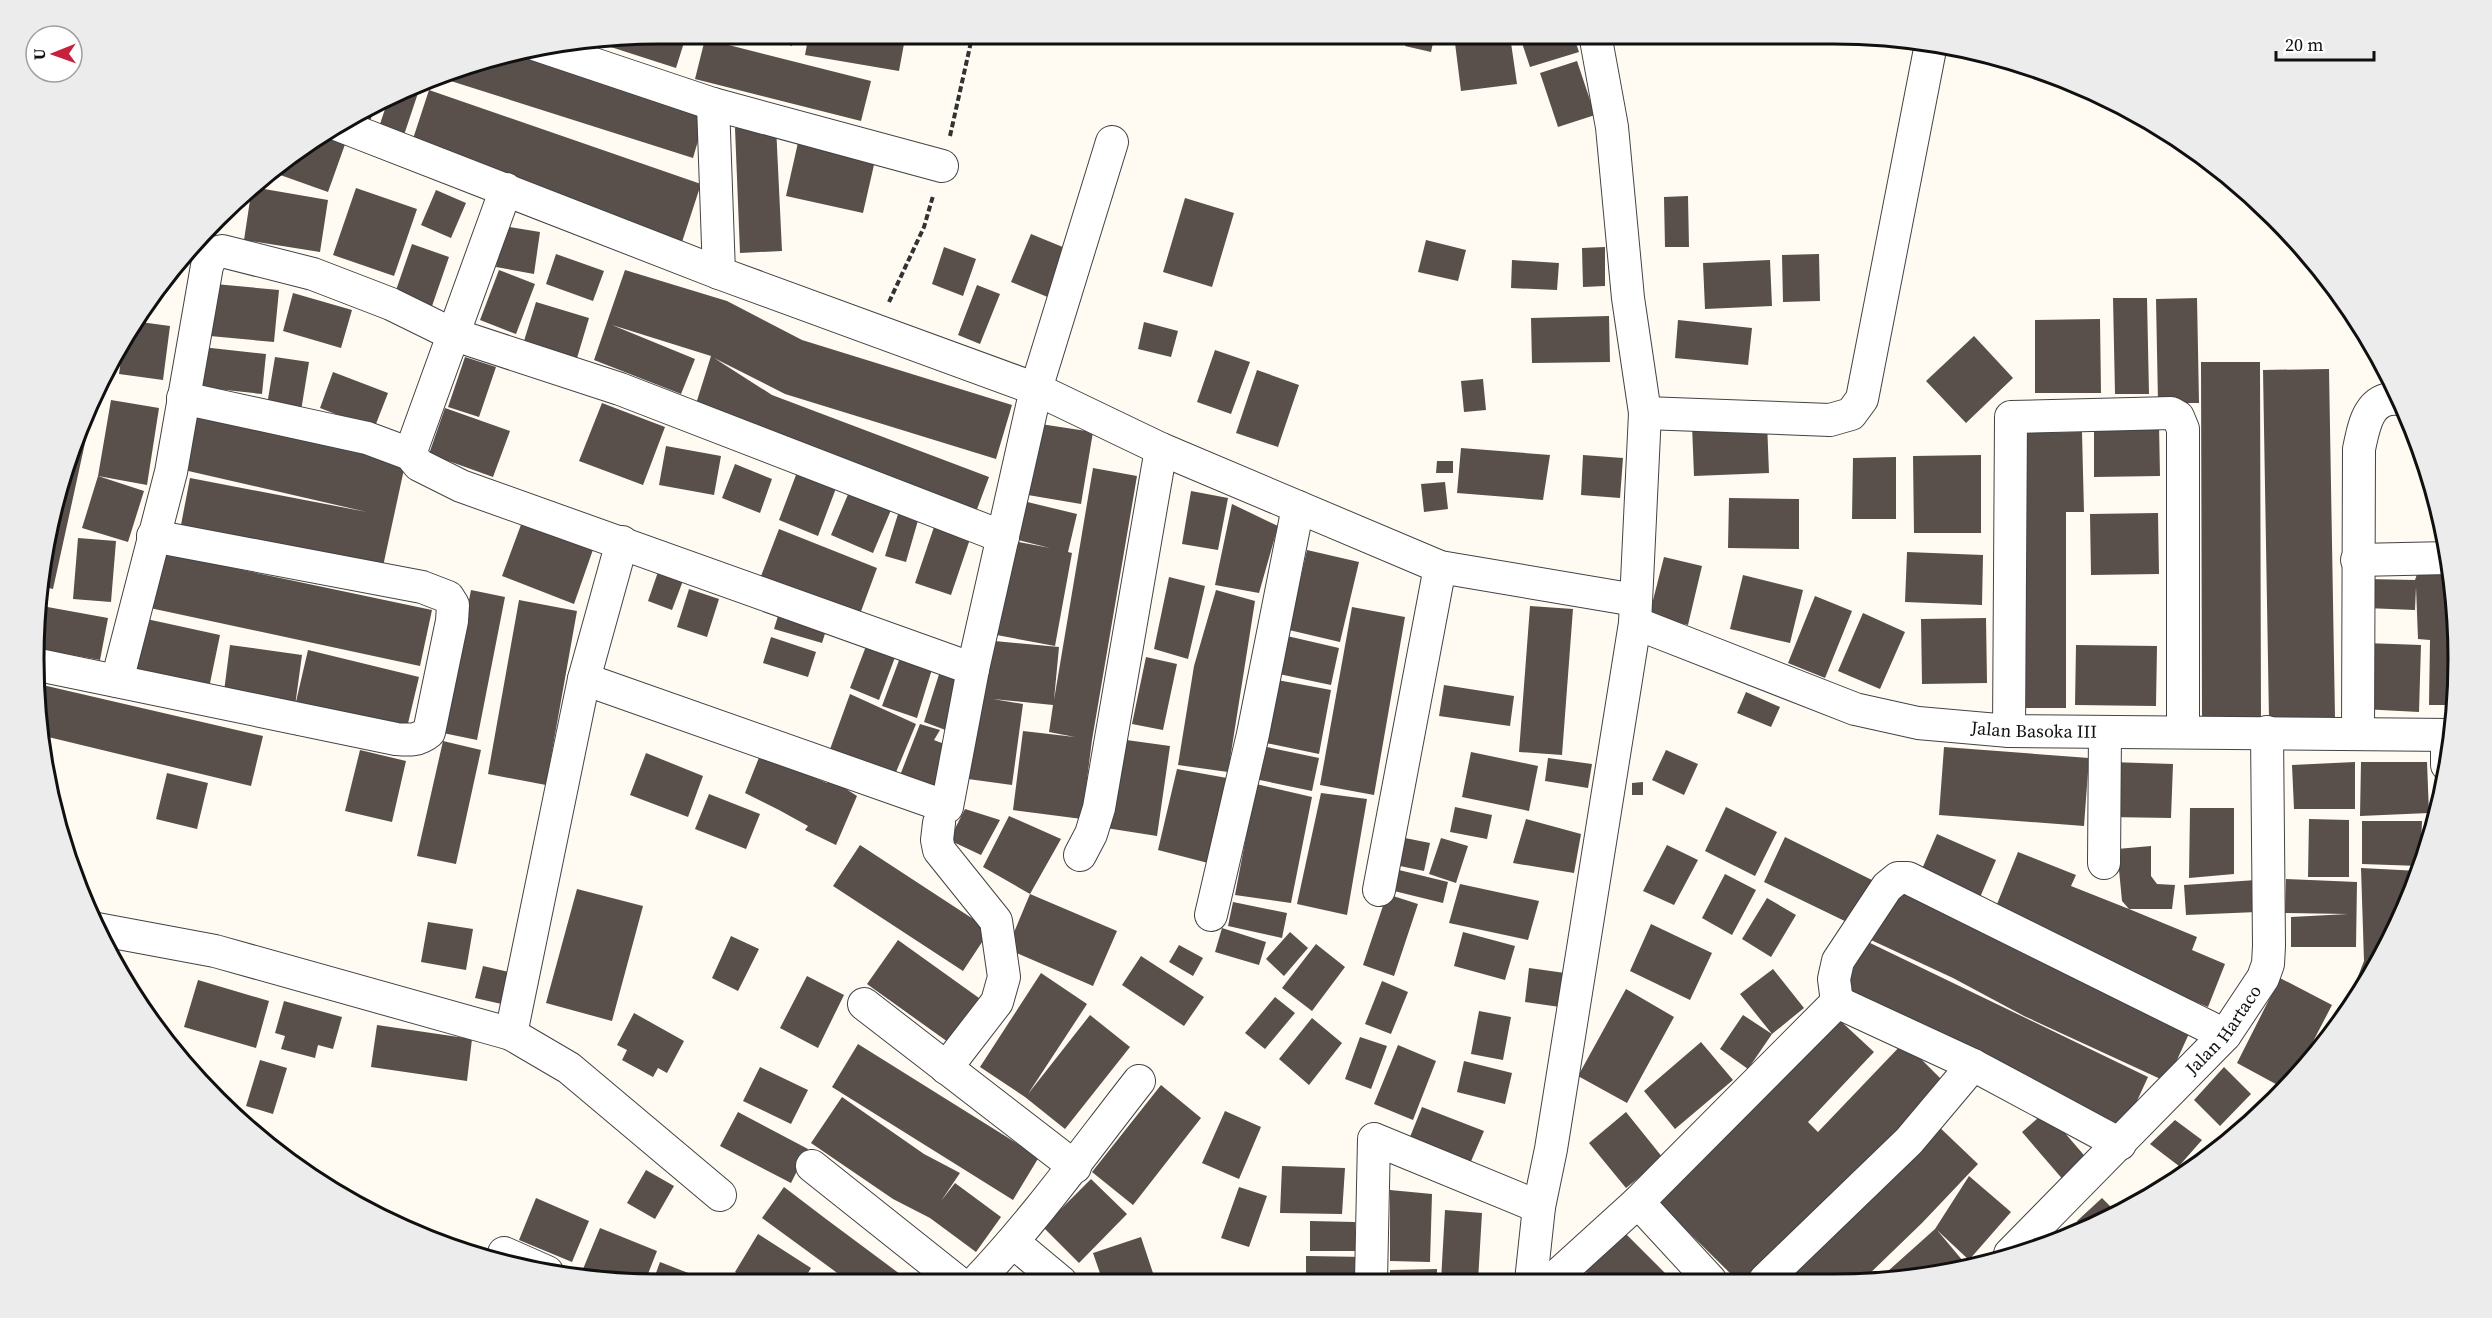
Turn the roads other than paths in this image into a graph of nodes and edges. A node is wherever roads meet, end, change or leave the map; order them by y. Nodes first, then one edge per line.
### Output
1 (1597, 44) edge
2 (558, 52) edge
3 (1930, 52) edge
4 (713, 104) junction
5 (347, 128) edge
6 (1112, 141) dead end
7 (942, 166) dead end
8 (506, 189) junction
9 (719, 273) junction
10 (452, 334) junction
11 (1036, 389) junction
12 (183, 398) junction
13 (2391, 400) edge
14 (1645, 413) junction
15 (1161, 449) junction
16 (410, 454) junction
17 (1298, 507) junction
18 (153, 536) junction
19 (1003, 537) junction
20 (622, 542) junction
21 (2440, 558) edge
22 (2357, 560) junction
23 (1440, 567) junction
24 (1635, 611) junction
25 (44, 666) edge
26 (973, 669) junction
27 (584, 680) junction
28 (117, 681) junction
29 (2008, 731) junction
30 (2183, 731) junction
31 (2105, 732) junction
32 (2267, 732) junction
33 (2358, 734) junction
34 (2442, 744) edge
35 (939, 823) dead end
36 (1080, 855) dead end
37 (2104, 863) dead end
38 (1379, 890) dead end
39 (1211, 915) dead end
40 (107, 931) edge
41 (1837, 1002) junction
42 (864, 1004) dead end
43 (512, 1034) junction
44 (2225, 1035) junction
45 (1973, 1065) junction
46 (946, 1068) junction
47 (1139, 1082) dead end
48 (2120, 1144) junction
49 (812, 1167) dead end
50 (1075, 1167) junction
51 (720, 1195) dead end
52 (1638, 1202) junction
53 (1539, 1207) junction
54 (1013, 1242) junction
55 (2018, 1246) edge
56 (948, 1274) edge
57 (983, 1274) edge
58 (1051, 1274) edge
59 (1371, 1274) edge
60 (1532, 1274) edge
61 (1559, 1274) edge
62 (1704, 1274) edge
63 (1771, 1274) edge

1 - 14 street
2 - 4 street
3 - 14 street
4 - 7 street
4 - 9 street
5 - 8 street, Jalan Basoka III
6 - 11 street
8 - 9 street, Jalan Basoka III
8 - 10 street
9 - 11 street, Jalan Basoka III
10 - 12 street
10 - 16 street
10 - 19 street
11 - 15 street, Jalan Basoka III
11 - 19 street
12 - 16 street
12 - 18 street
13 - 22 street
14 - 24 street
15 - 17 street, Jalan Basoka III
15 - 36 street
16 - 20 street
17 - 23 street, Jalan Basoka III
17 - 39 street
18 - 28 street
18 - 28 street
19 - 26 street
20 - 26 street
20 - 27 street
21 - 22 street
22 - 33 street
23 - 24 street, Jalan Basoka III
23 - 38 street
24 - 29 street, Jalan Basoka III
24 - 53 street
25 - 28 street
26 - 27 street
27 - 43 street
29 - 30 street
29 - 31 street, Jalan Basoka III
30 - 31 street, Jalan Basoka III
30 - 32 street, Jalan Basoka III
31 - 37 street
32 - 33 street, Jalan Basoka III
32 - 44 street, Jalan Hartaco
33 - 34 street, Jalan Basoka III
35 - 46 street
40 - 43 street
41 - 44 street
41 - 45 street
41 - 52 street
42 - 46 street
43 - 51 street
44 - 48 street, Jalan Hartaco
45 - 48 street
45 - 63 street
46 - 50 street
47 - 50 street
48 - 55 street, Jalan Hartaco
49 - 56 street
50 - 54 street
52 - 61 street
52 - 62 street
53 - 59 street
53 - 60 street
54 - 57 street
54 - 58 street

